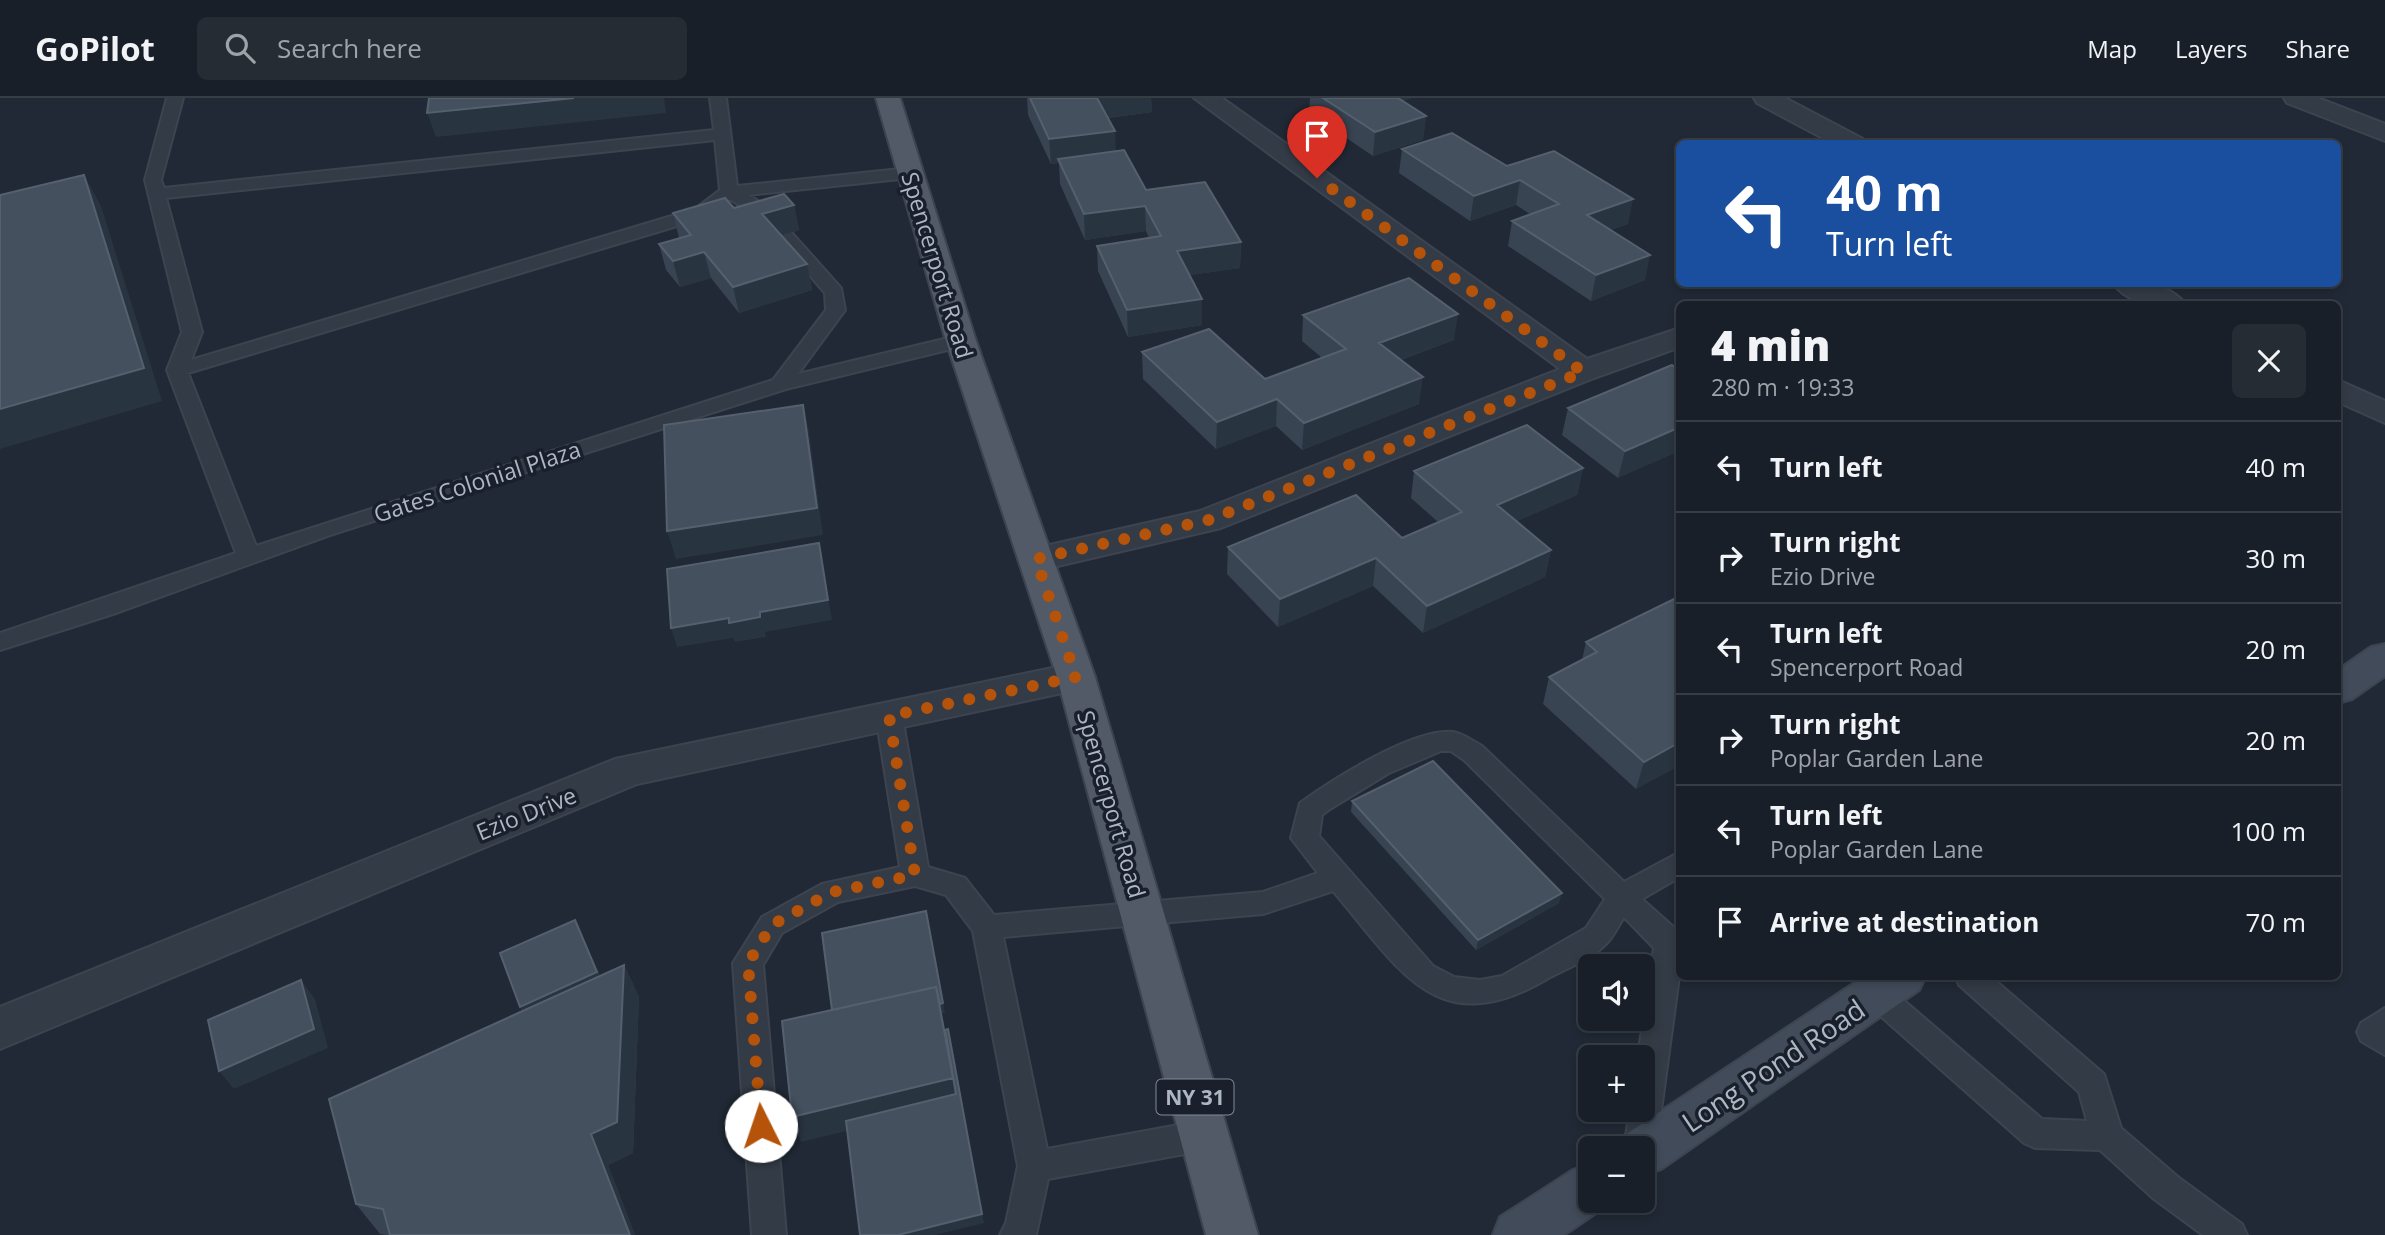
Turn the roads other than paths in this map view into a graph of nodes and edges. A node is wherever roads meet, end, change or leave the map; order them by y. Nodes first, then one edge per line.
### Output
1 (175, 98) edge
2 (718, 98) edge
3 (888, 98) edge
4 (1206, 98) edge
5 (1766, 98) edge
6 (2297, 98) edge
7 (2385, 133) edge
8 (722, 134) junction
9 (1846, 140) edge
10 (910, 173) junction
11 (729, 192) junction
12 (157, 194) junction
13 (769, 220) edge
14 (785, 236) edge
15 (2135, 287) edge
16 (2164, 301) edge
17 (1676, 338) edge
18 (961, 341) junction
19 (177, 370) junction
20 (1583, 372) junction
21 (780, 384) junction
22 (2341, 391) edge
23 (2385, 413) edge
24 (249, 557) junction
25 (1036, 559) junction
26 (0, 642) edge
27 (2385, 657) edge
28 (1076, 677) junction
29 (2341, 687) edge
30 (889, 716) junction
31 (1676, 865) edge
32 (915, 875) junction
33 (1338, 878) junction
34 (1622, 897) junction
35 (1143, 913) junction
36 (987, 927) junction
37 (1674, 944) edge
38 (1974, 980) edge
39 (1890, 986) edge
40 (2385, 1021) edge
41 (0, 1028) edge
42 (2385, 1042) edge
43 (1206, 1135) junction
44 (1642, 1136) edge
45 (2107, 1136) junction
46 (1655, 1144) edge
47 (1034, 1167) junction
48 (1578, 1196) edge
49 (769, 1235) edge
50 (1017, 1235) edge
51 (1232, 1235) edge
52 (1519, 1235) edge
53 (2230, 1235) edge

1 - 12 lane
2 - 8 lane
3 - 10 main road, Spencerport Road / NY 31
4 - 20 street
5 - 9 street
6 - 7 street
8 - 11 lane
8 - 12 lane
10 - 11 lane
10 - 18 main road, Spencerport Road / NY 31
11 - 13 lane
11 - 19 lane
12 - 19 lane
14 - 21 lane
15 - 16 street
17 - 20 street
18 - 21 lane, Gates Colonial Plaza
18 - 25 main road, Spencerport Road / NY 31
19 - 24 lane
20 - 25 street
21 - 24 lane, Gates Colonial Plaza
22 - 23 street
24 - 26 lane, Gates Colonial Plaza
25 - 28 main road, Spencerport Road / NY 31
27 - 29 main road
28 - 30 street, Ezio Drive
28 - 35 main road, Spencerport Road / NY 31
30 - 32 lane
30 - 41 street, Ezio Drive
31 - 34 lane
32 - 36 lane
32 - 49 lane
33 - 34 lane
33 - 34 lane
33 - 35 lane
34 - 37 lane
35 - 36 lane
35 - 43 main road, Spencerport Road / NY 31
36 - 47 lane
37 - 44 lane
38 - 45 lane
39 - 45 lane
39 - 46 main road, Long Pond Road
40 - 42 lane
43 - 47 lane
43 - 51 main road, Spencerport Road / NY 31
45 - 53 lane
47 - 50 lane
48 - 52 main road

